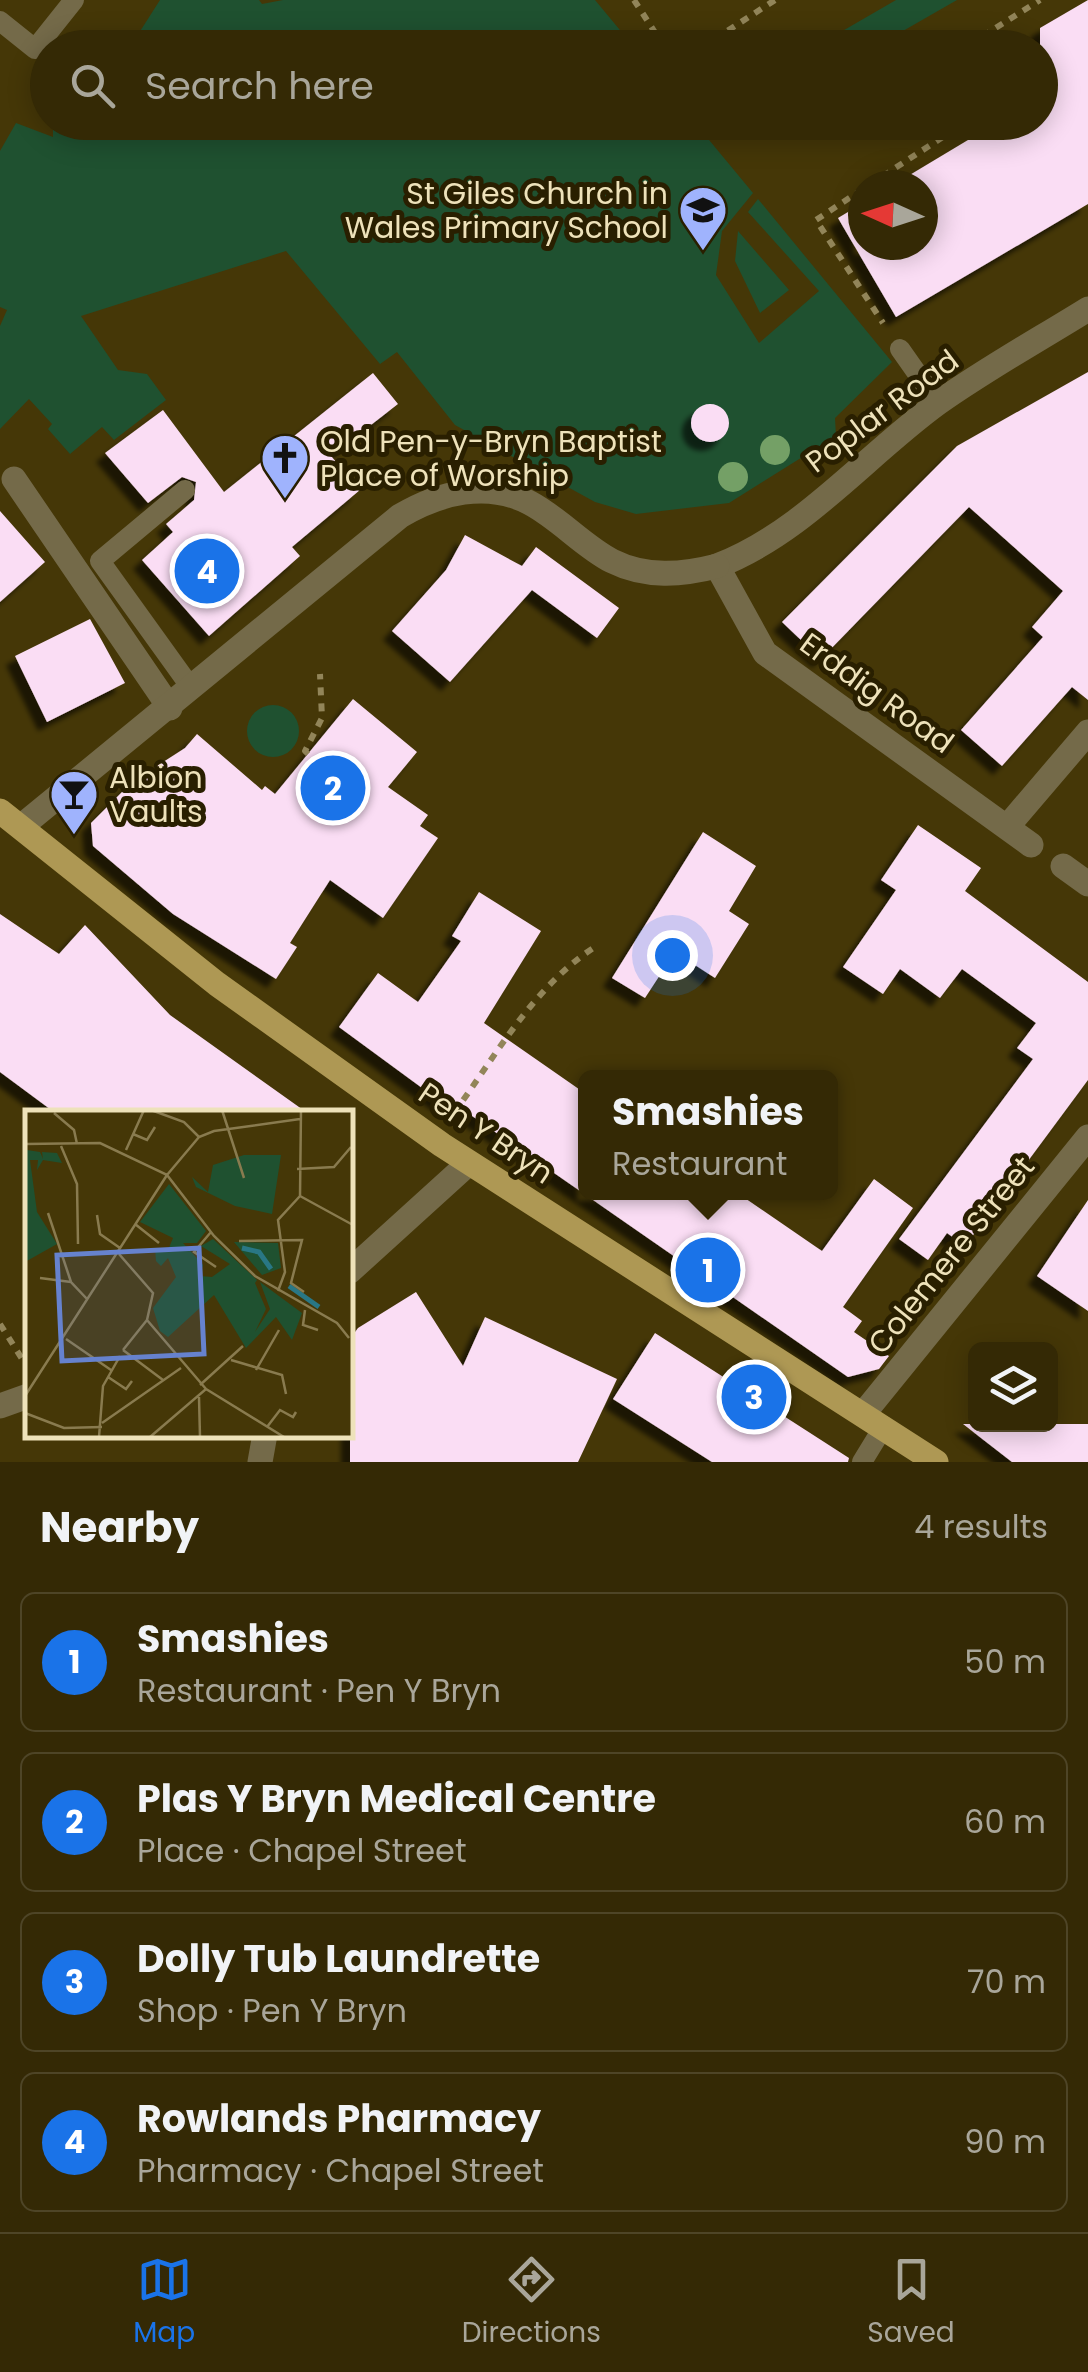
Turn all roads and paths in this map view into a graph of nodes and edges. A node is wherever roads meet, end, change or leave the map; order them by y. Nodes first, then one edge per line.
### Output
1 (74, 0) edge
2 (634, 0) edge
3 (774, 0) edge
4 (1040, 0) edge
5 (0, 21) edge
6 (51, 30) edge
7 (653, 30) edge
8 (728, 30) edge
9 (991, 30) edge
10 (30, 44) edge
11 (939, 140) edge
12 (893, 170) edge
13 (848, 199) edge
14 (1088, 309) edge
15 (900, 349) joint
16 (938, 403) junction
17 (14, 479) dead end
18 (185, 490) dead end
19 (717, 566) junction
20 (320, 674) dead end
21 (192, 689) junction
22 (170, 708) junction
23 (1088, 732) edge
24 (308, 754) dead end
25 (0, 811) edge
26 (22, 825) junction
27 (1007, 828) junction
28 (1032, 844) dead end
29 (1062, 866) dead end
30 (1088, 884) edge
31 (598, 945) dead end
32 (1088, 1138) edge
33 (442, 1145) junction
34 (468, 1163) junction
35 (352, 1269) edge
36 (0, 1324) edge
37 (25, 1362) edge
38 (25, 1397) edge
39 (0, 1406) edge
40 (874, 1420) junction
41 (264, 1437) edge
42 (260, 1462) edge
43 (862, 1462) edge
44 (936, 1462) edge

1 - 6 lane
2 - 7 path
3 - 8 path
4 - 9 path
5 - 10 lane
11 - 12 path
13 - 15 path
14 - 16 street, Poplar Road
15 - 16 lane
16 - 19 street, Poplar Road
17 - 22 street
18 - 21 lane
19 - 21 street, Poplar Road
19 - 27 street, Erddig Road
20 - 24 path
21 - 22 street, Poplar Road
22 - 26 street, Poplar Road
23 - 27 street
25 - 26 main road, Pen Y Bryn
26 - 33 main road, Pen Y Bryn
27 - 28 street, Erddig Road
29 - 30 street
31 - 33 path
32 - 40 street, Colemere Street
33 - 34 main road, Pen Y Bryn
34 - 35 street
34 - 40 main road, Pen Y Bryn
36 - 37 path
38 - 39 street
40 - 43 lane
40 - 44 main road, Pen Y Bryn
41 - 42 street

